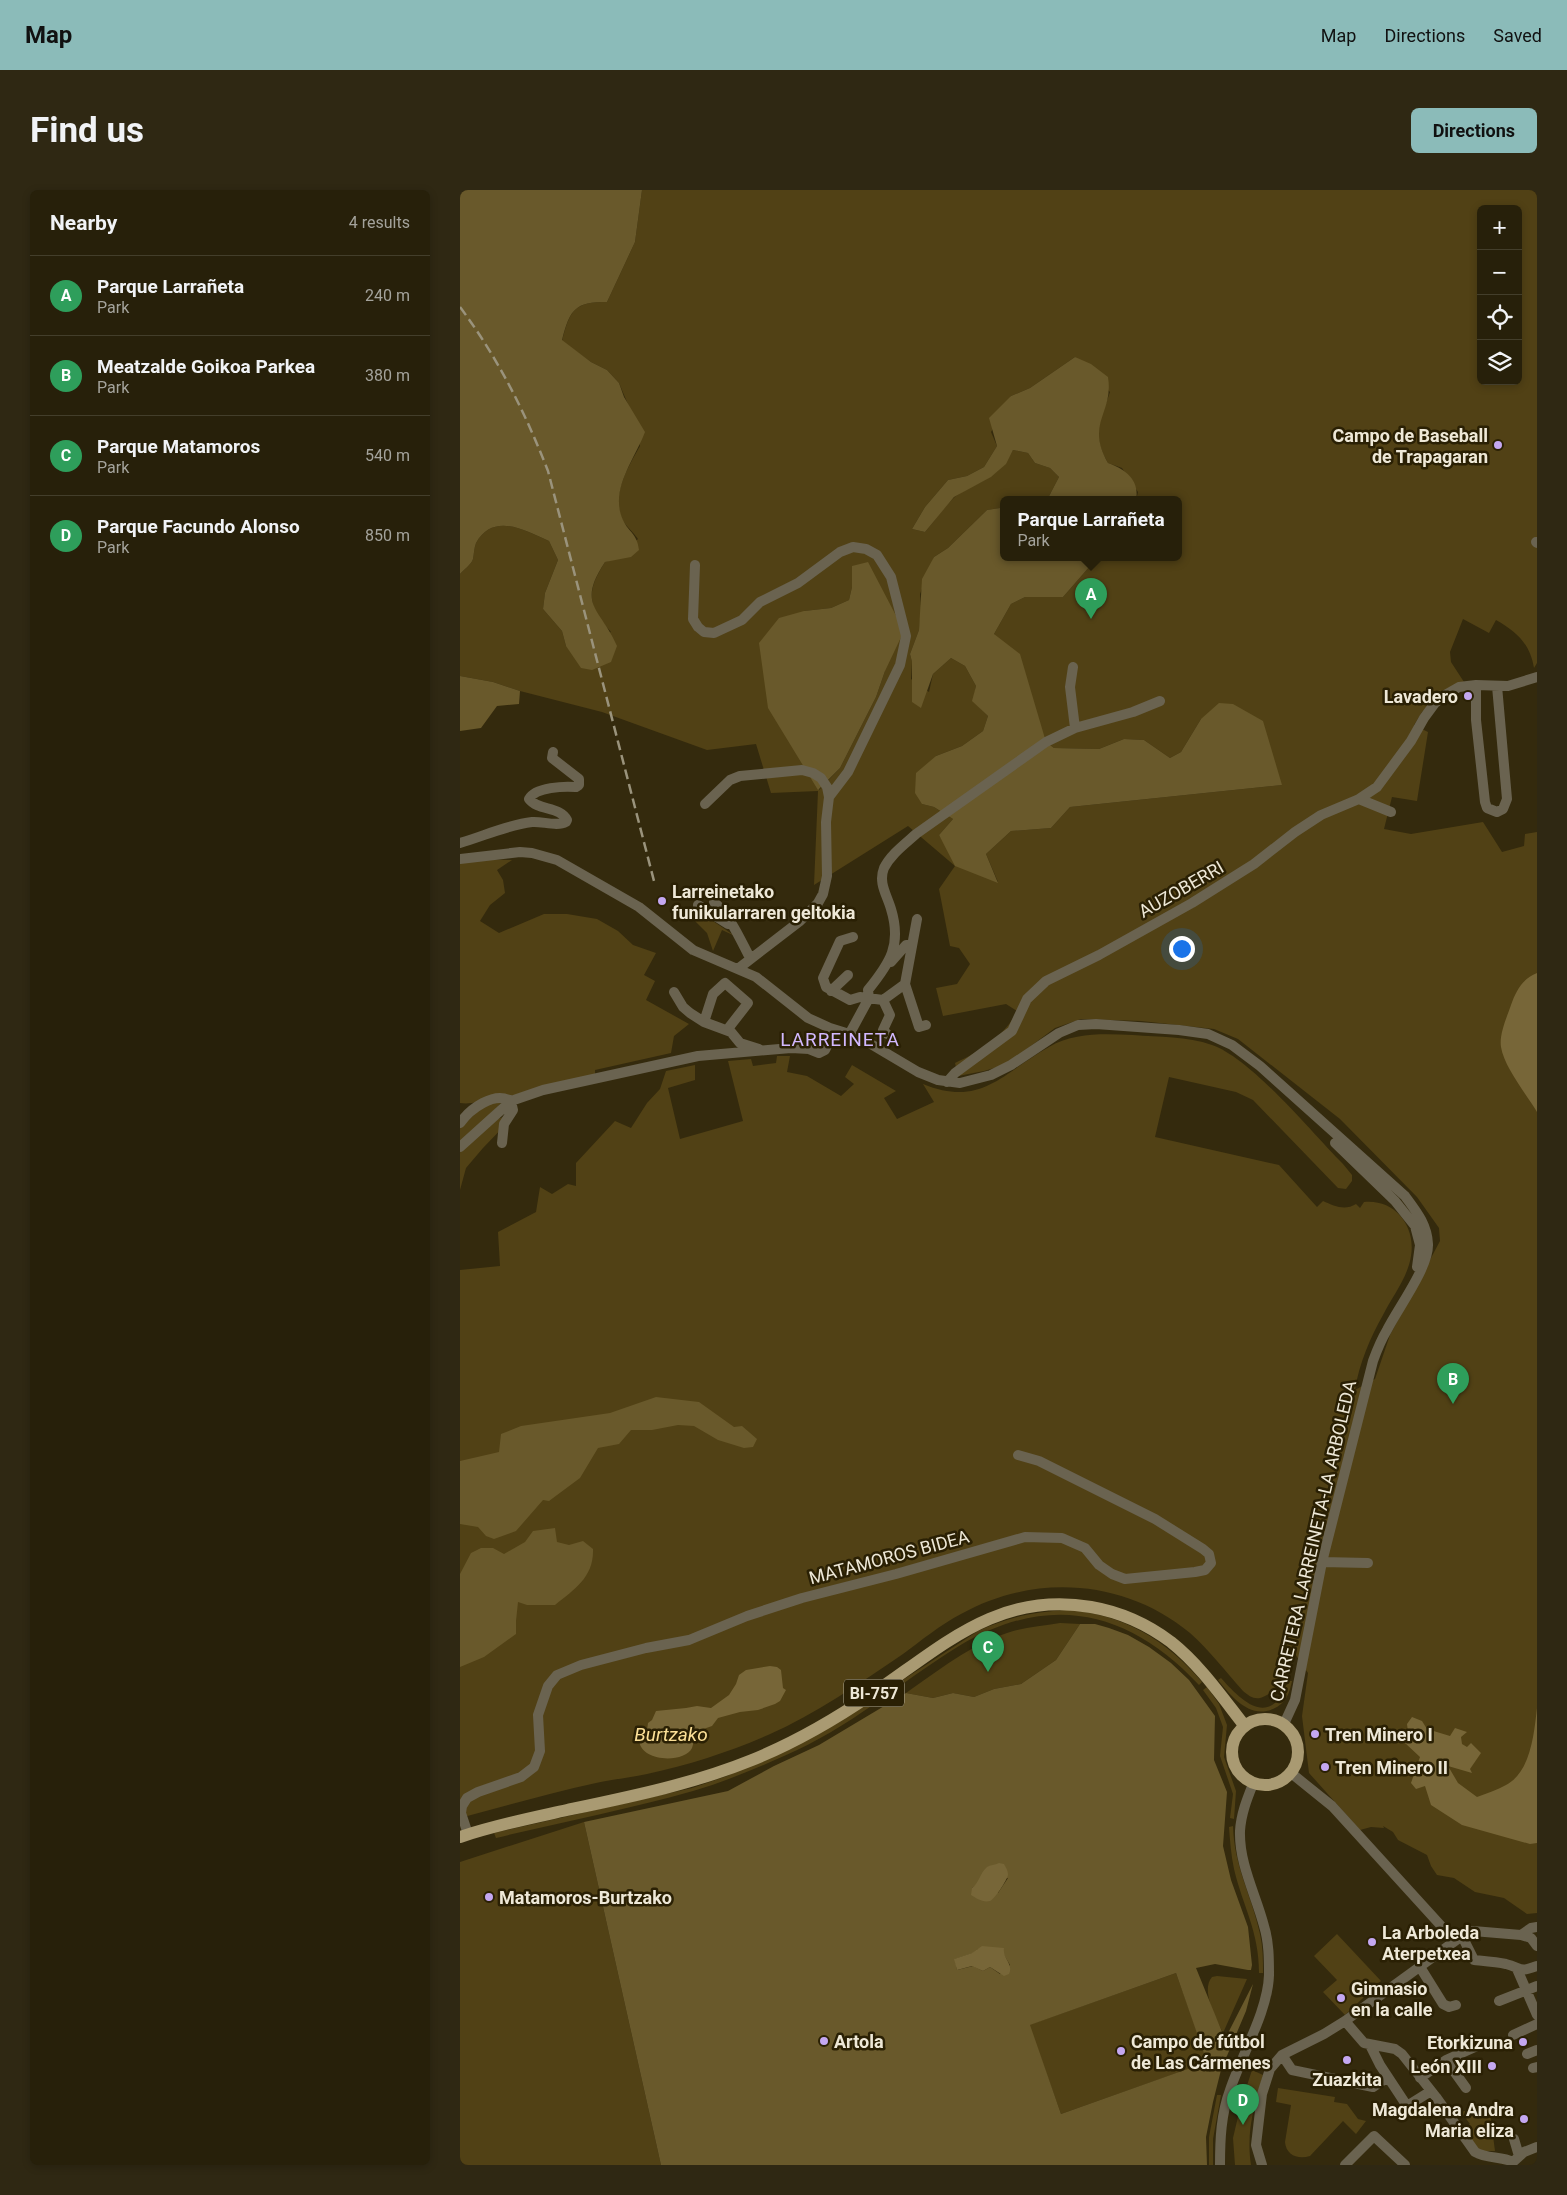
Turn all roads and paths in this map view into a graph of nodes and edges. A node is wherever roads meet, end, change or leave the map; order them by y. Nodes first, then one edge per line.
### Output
1 (695, 565) dead end
2 (1073, 667) dead end
3 (1537, 677) edge
4 (1476, 685) junction
5 (1497, 686) junction
6 (1160, 702) dead end
7 (1075, 728) junction
8 (553, 752) dead end
9 (829, 797) junction
10 (1359, 798) junction
11 (706, 804) dead end
12 (1391, 812) dead end
13 (463, 841) edge
14 (460, 859) edge
15 (714, 902) dead end
16 (698, 905) dead end
17 (917, 919) dead end
18 (735, 929) junction
19 (853, 937) dead end
20 (912, 945) junction
21 (750, 958) junction
22 (888, 965) junction
23 (739, 968) junction
24 (848, 975) dead end
25 (905, 984) junction
26 (831, 991) junction
27 (674, 992) dead end
28 (869, 998) junction
29 (883, 1000) junction
30 (704, 1022) junction
31 (926, 1025) dead end
32 (727, 1030) junction
33 (835, 1030) junction
34 (850, 1034) junction
35 (887, 1034) dead end
36 (761, 1051) junction
37 (947, 1082) junction
38 (511, 1101) junction
39 (460, 1123) edge
40 (502, 1143) dead end
41 (460, 1147) edge
42 (1018, 1455) dead end
43 (1322, 1562) junction
44 (1368, 1563) dead end
45 (1284, 1724) junction
46 (1244, 1725) junction
47 (1291, 1773) junction
48 (1253, 1784) junction
49 (464, 1836) edge
50 (1537, 1927) edge
51 (1522, 1935) junction
52 (1458, 1938) junction
53 (1537, 1946) edge
54 (1537, 1966) edge
55 (1420, 1967) junction
56 (1517, 1970) junction
57 (1537, 1986) edge
58 (1526, 1990) junction
59 (1499, 2002) dead end
60 (1456, 2004) dead end
61 (1536, 2008) edge
62 (1345, 2021) junction
63 (1537, 2024) edge
64 (1513, 2035) dead end
65 (1484, 2043) dead end
66 (1370, 2045) junction
67 (1282, 2055) junction
68 (1446, 2060) junction
69 (1388, 2077) junction
70 (1420, 2078) junction
71 (1466, 2088) dead end
72 (1431, 2091) junction
73 (1514, 2139) dead end
74 (1537, 2147) edge
75 (1515, 2161) edge
76 (1220, 2165) edge
77 (1262, 2165) edge
78 (1345, 2165) edge
79 (1406, 2165) edge

1 - 9 street
2 - 7 street
3 - 5 street, AUZOBERRI
4 - 5 street, AUZOBERRI
4 - 5 street
4 - 10 street, AUZOBERRI
6 - 7 street
7 - 22 street
8 - 13 street
9 - 11 street
9 - 21 street
10 - 12 street
10 - 37 street, AUZOBERRI
14 - 23 street
15 - 18 street
16 - 18 street
17 - 20 street
18 - 21 street
19 - 26 street
20 - 22 street
20 - 25 street
21 - 23 street
22 - 28 street
23 - 33 street
24 - 26 street
25 - 29 street
25 - 31 street
26 - 28 street
27 - 30 street
28 - 29 street
28 - 34 street
29 - 35 street
30 - 32 street
30 - 32 street
32 - 36 street
33 - 34 street
33 - 36 street
34 - 37 street
36 - 38 street
37 - 43 street, CARRETERA LARREINETA-LA ARBOLEDA
38 - 39 street
38 - 40 street
38 - 41 street
42 - 49 street, MATAMOROS BIDEA
43 - 44 street
43 - 45 street, CARRETERA LARREINETA-LA ARBOLEDA
45 - 46 main road
45 - 47 main road
46 - 48 main road
46 - 49 main road, BI-757
47 - 48 main road
47 - 52 street
48 - 76 street
50 - 51 street
51 - 52 street
51 - 53 street
52 - 55 street
52 - 56 street
54 - 56 street
55 - 60 street
55 - 62 street
56 - 58 street
57 - 58 street
58 - 59 street
58 - 61 street
62 - 66 street
62 - 67 street
63 - 64 street
65 - 68 street
66 - 69 street
66 - 70 street
67 - 69 street
67 - 77 street
68 - 70 street
68 - 71 street
69 - 72 street
70 - 72 street
72 - 75 street
73 - 75 street
74 - 75 street
78 - 79 street

